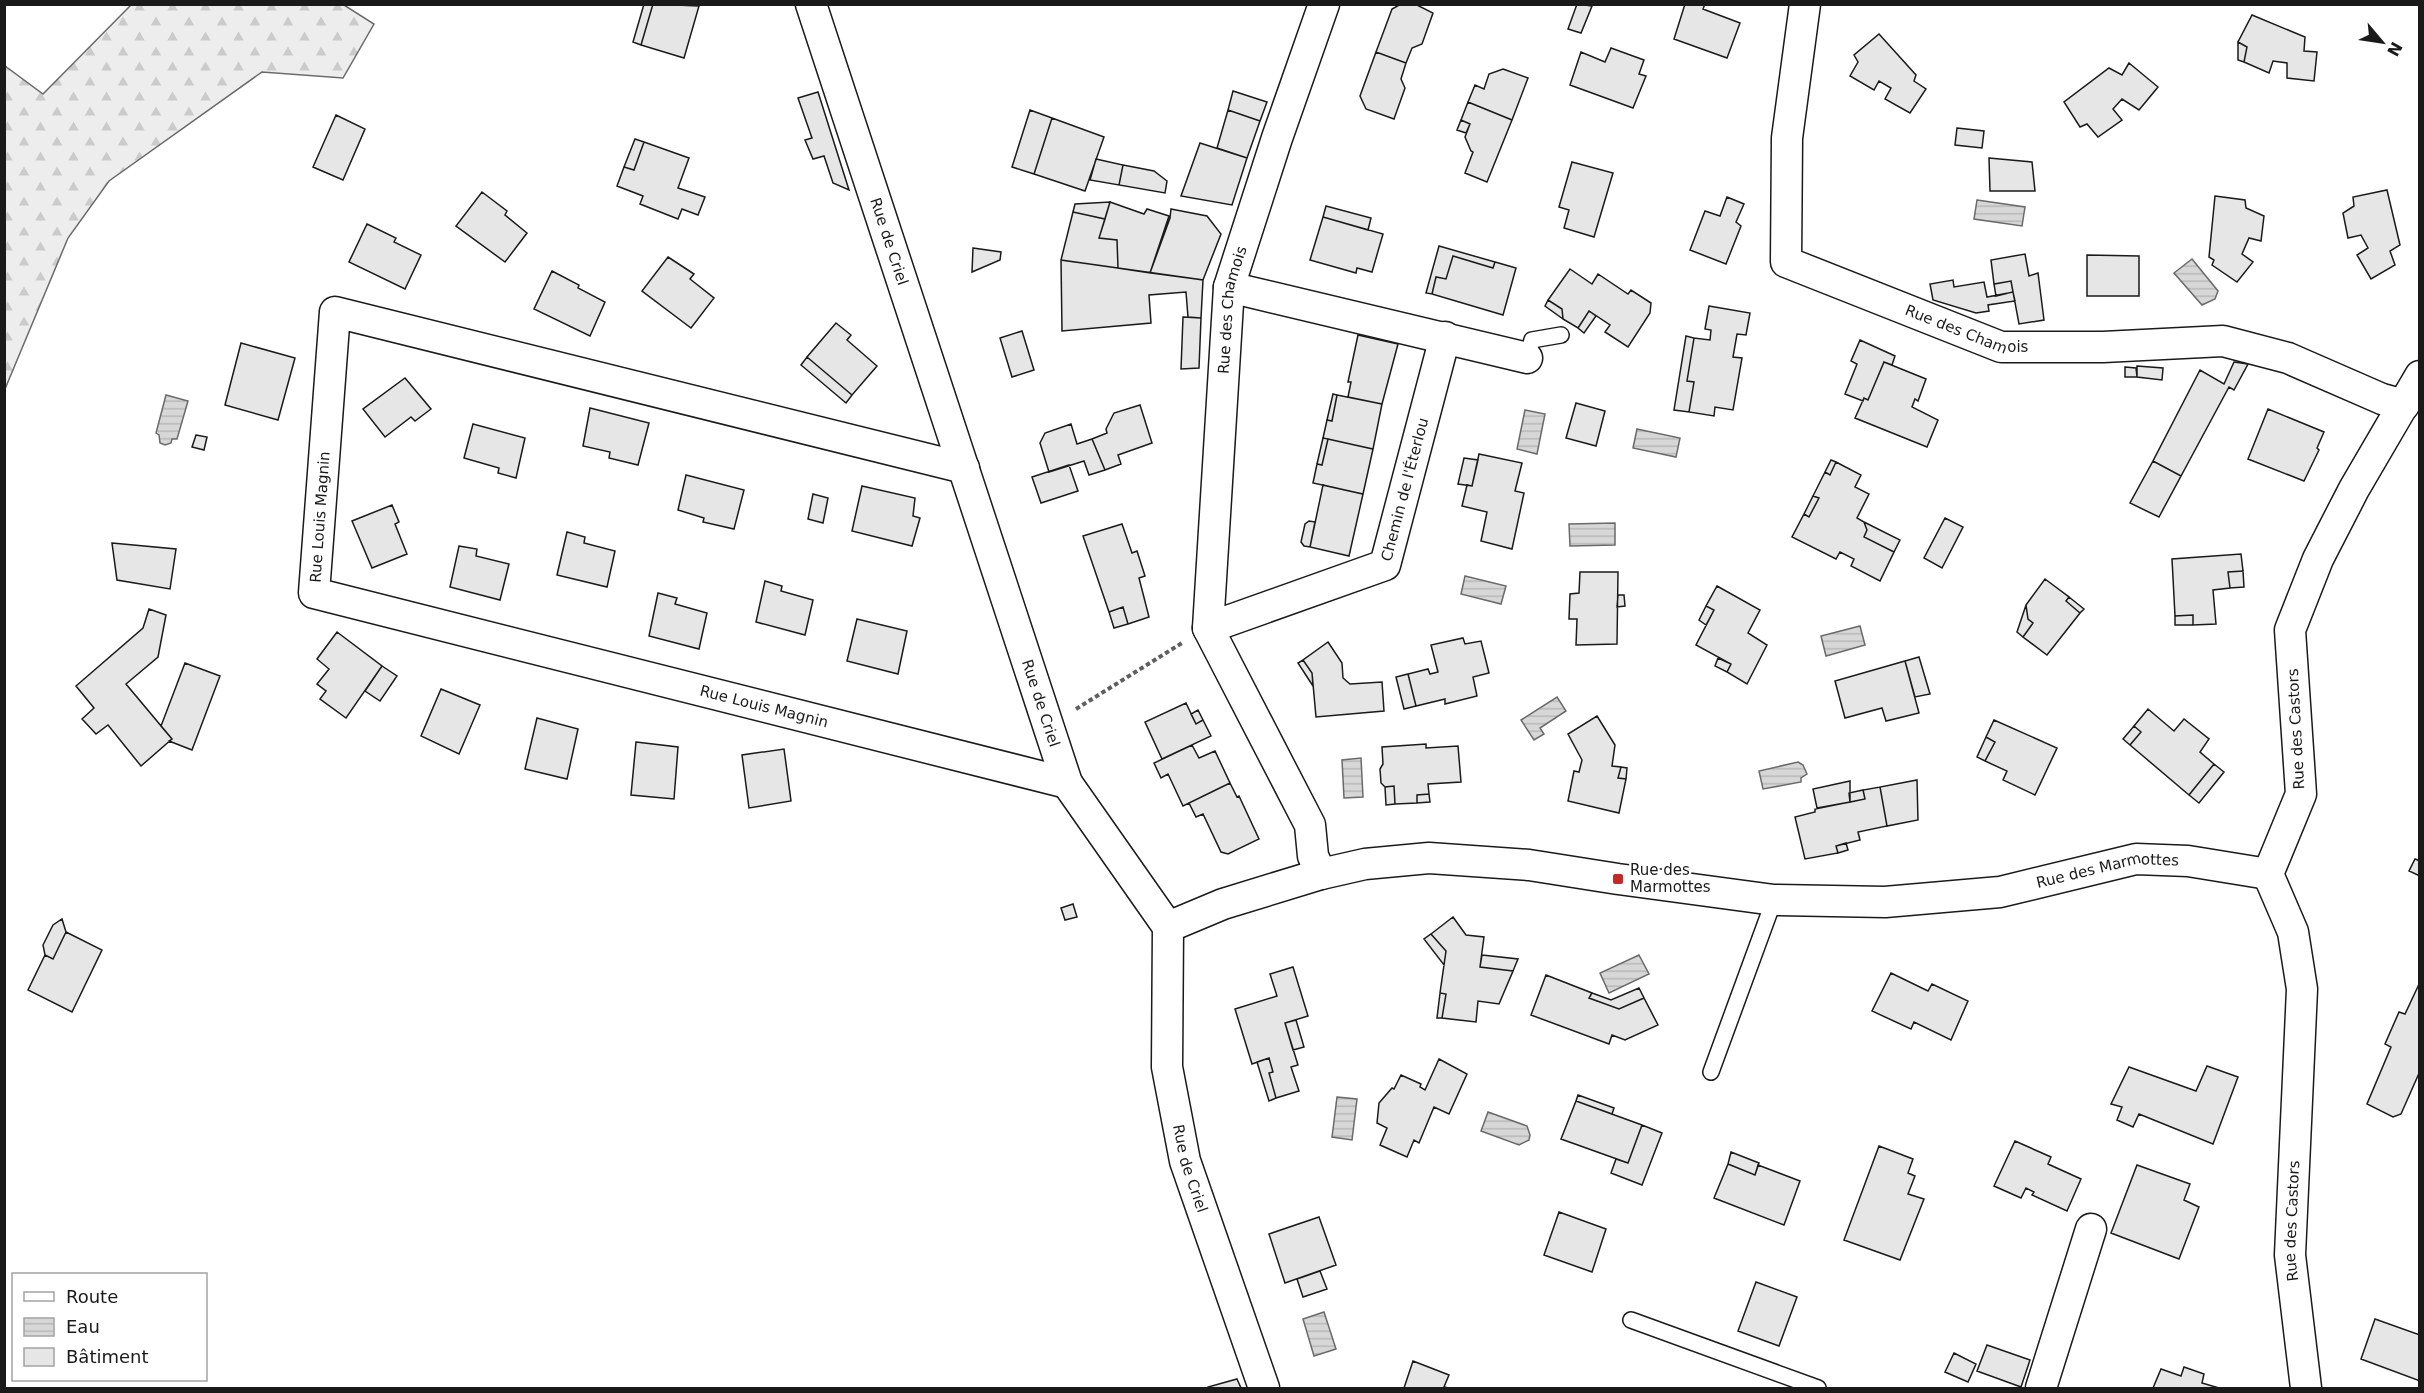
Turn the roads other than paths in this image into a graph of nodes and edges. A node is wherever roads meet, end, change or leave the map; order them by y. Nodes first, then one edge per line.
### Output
1 (811, 4) edge
2 (1324, 4) edge
3 (1805, 4) edge
4 (1229, 287) junction
5 (1561, 335) dead end
6 (1445, 338) junction
7 (1527, 358) joint
8 (2420, 376) edge
9 (2404, 405) junction
10 (964, 468) junction
11 (1208, 628) junction
12 (1067, 783) junction
13 (1321, 874) junction
14 (2268, 874) junction
15 (1774, 900) junction
16 (1168, 927) junction
17 (1711, 1072) dead end
18 (2091, 1228) dead end
19 (1631, 1320) dead end
20 (1264, 1389) edge
21 (1818, 1389) edge
22 (2041, 1389) edge
23 (2306, 1389) edge

1 - 10 street, Rue de Criel
2 - 4 street, Rue des Chamois
3 - 9 street, Rue des Chamois
4 - 6 street
4 - 11 street, Rue des Chamois
5 - 7 lane
6 - 7 street
6 - 11 street, Chemin de l'Éterlou
8 - 9 street, Rue des Castors
9 - 14 street, Rue des Castors
10 - 12 street, Rue de Criel
10 - 12 street, Rue Louis Magnin
11 - 13 street
12 - 16 street, Rue de Criel
13 - 15 street, Rue des Marmottes
13 - 16 street, Rue des Marmottes
14 - 15 street, Rue des Marmottes
14 - 23 street, Rue des Castors
15 - 17 lane
16 - 20 street, Rue de Criel
18 - 22 street
19 - 21 lane

